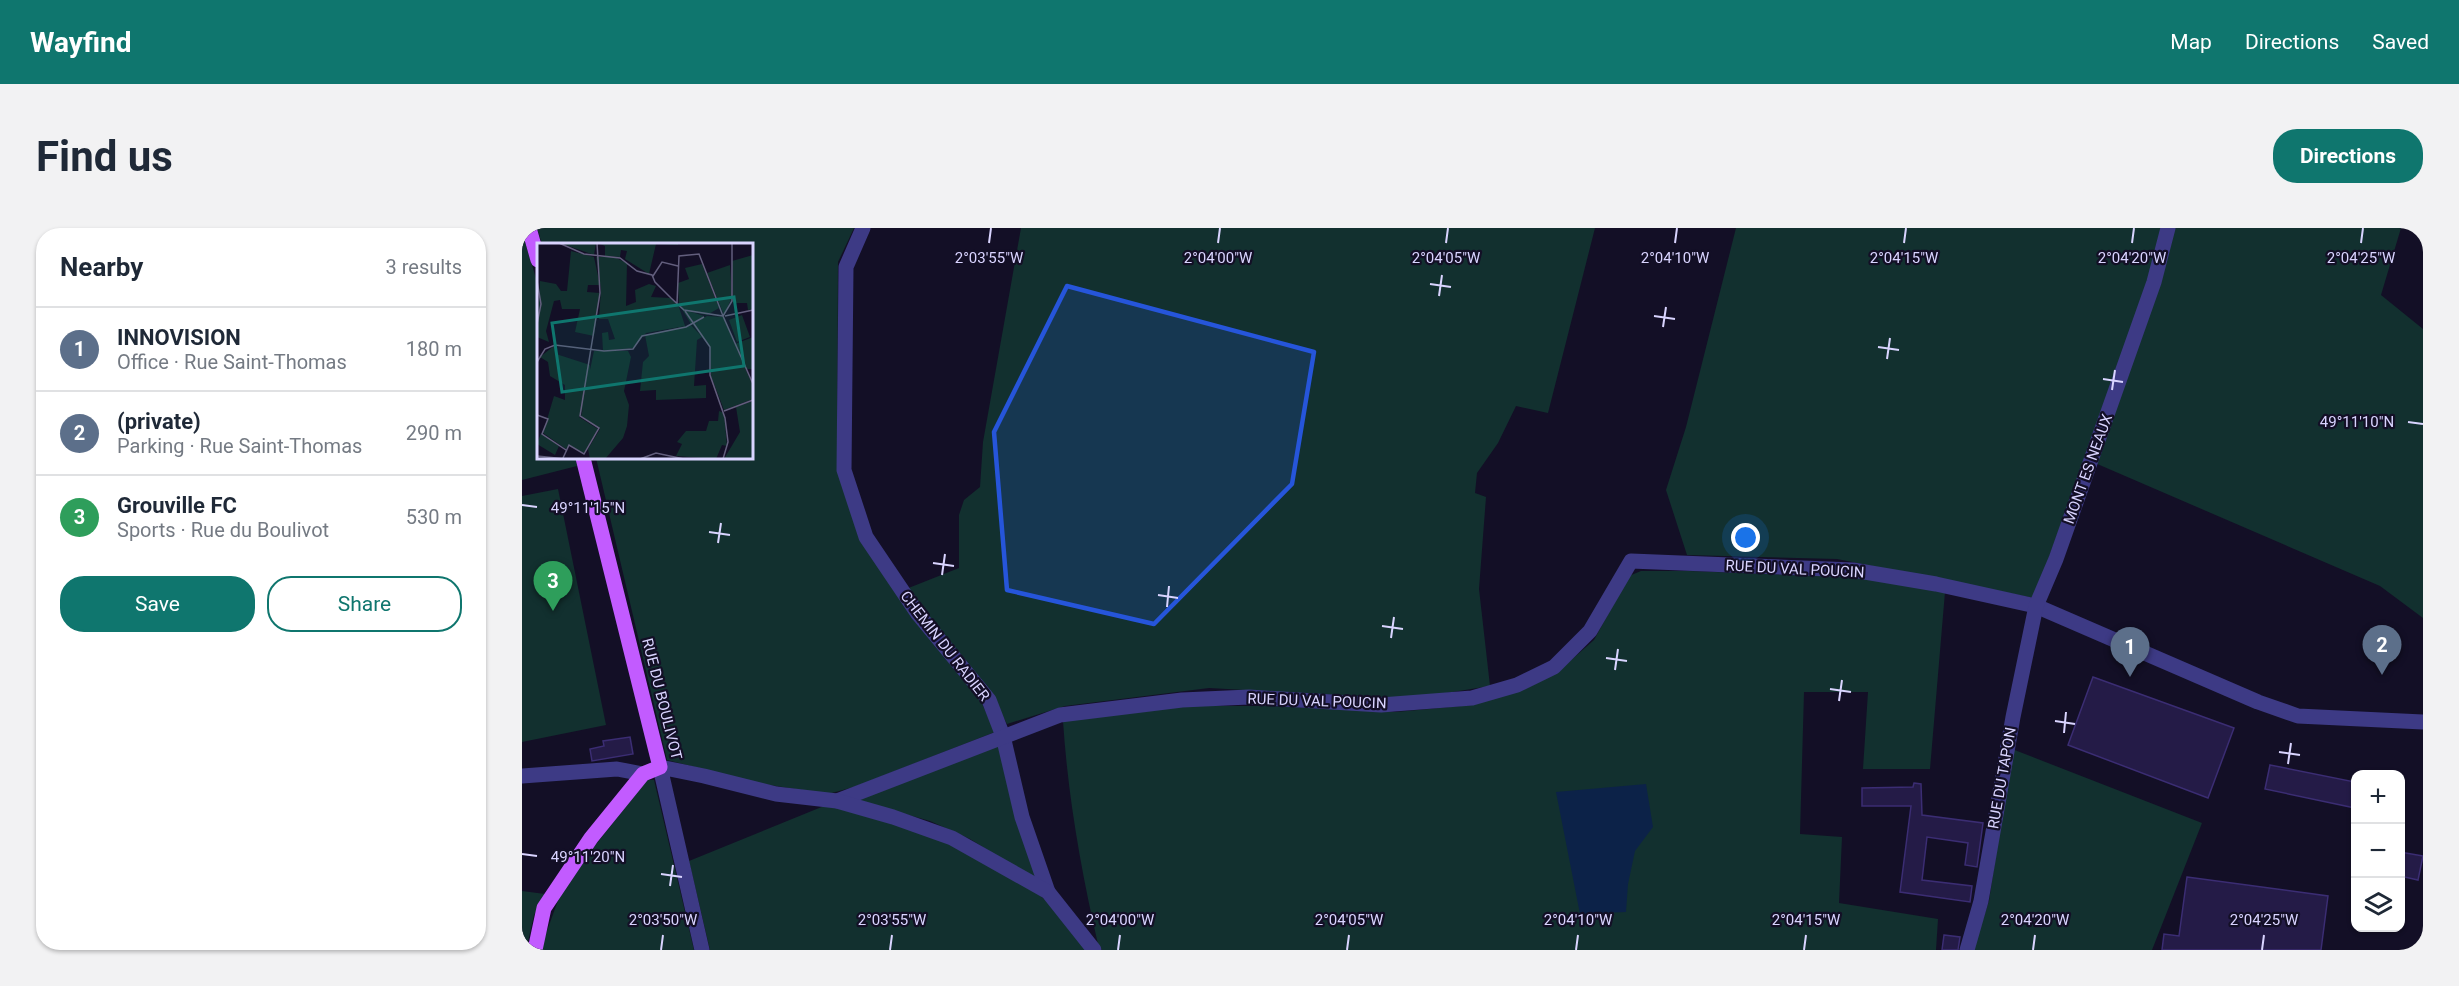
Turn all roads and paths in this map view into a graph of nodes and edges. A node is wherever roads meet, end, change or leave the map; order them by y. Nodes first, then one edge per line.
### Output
1 (529, 228) edge
2 (863, 228) edge
3 (2168, 228) edge
4 (537, 256) edge
5 (584, 459) edge
6 (2036, 606) junction
7 (2423, 722) edge
8 (1003, 736) junction
9 (660, 767) junction
10 (643, 774) junction
11 (522, 776) edge
12 (837, 801) junction
13 (1048, 892) junction
14 (535, 950) edge
15 (702, 950) edge
16 (1094, 950) edge
17 (1967, 950) edge

1 - 4 main road
2 - 8 street, CHEMIN DU RADIER
3 - 6 street, MONT ES NEAUX
5 - 9 main road, RUE DU BOULIVOT
6 - 7 street
6 - 8 street, RUE DU VAL POUCIN
6 - 17 street, RUE DU TAPON
8 - 12 street, RUE DU VAL POUCIN
8 - 13 street, CHEMIN DU RADIER
9 - 10 main road
9 - 12 street
9 - 15 street, RUE DU BOULIVOT
10 - 11 street
10 - 14 main road
12 - 13 street
13 - 16 street

